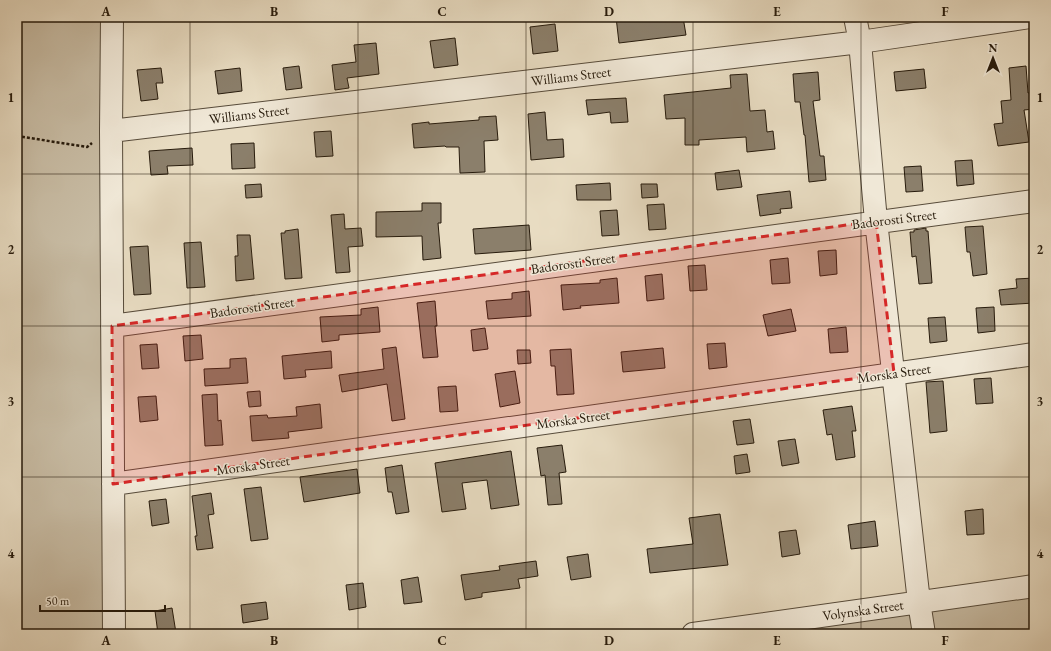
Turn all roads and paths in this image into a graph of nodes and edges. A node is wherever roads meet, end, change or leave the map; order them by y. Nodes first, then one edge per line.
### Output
1 (112, 17) edge
2 (855, 17) edge
3 (1030, 17) edge
4 (860, 42) junction
5 (111, 130) junction
6 (17, 136) edge
7 (1034, 200) edge
8 (876, 221) junction
9 (112, 326) junction
10 (1034, 354) edge
11 (894, 373) junction
12 (113, 484) junction
13 (1034, 586) edge
14 (919, 602) junction
15 (114, 634) edge
16 (693, 634) edge
17 (924, 634) edge

1 - 5 street
2 - 4 street
3 - 4 street, Williams Street
4 - 5 street, Williams Street
4 - 8 street
5 - 6 path
5 - 9 street
7 - 8 street, Badorosti Street
8 - 9 street, Badorosti Street
8 - 11 street
9 - 12 street
10 - 11 street, Morska Street
11 - 12 street, Morska Street
11 - 14 street
12 - 15 street
13 - 14 street, Volynska Street
14 - 16 street, Volynska Street
14 - 17 street

